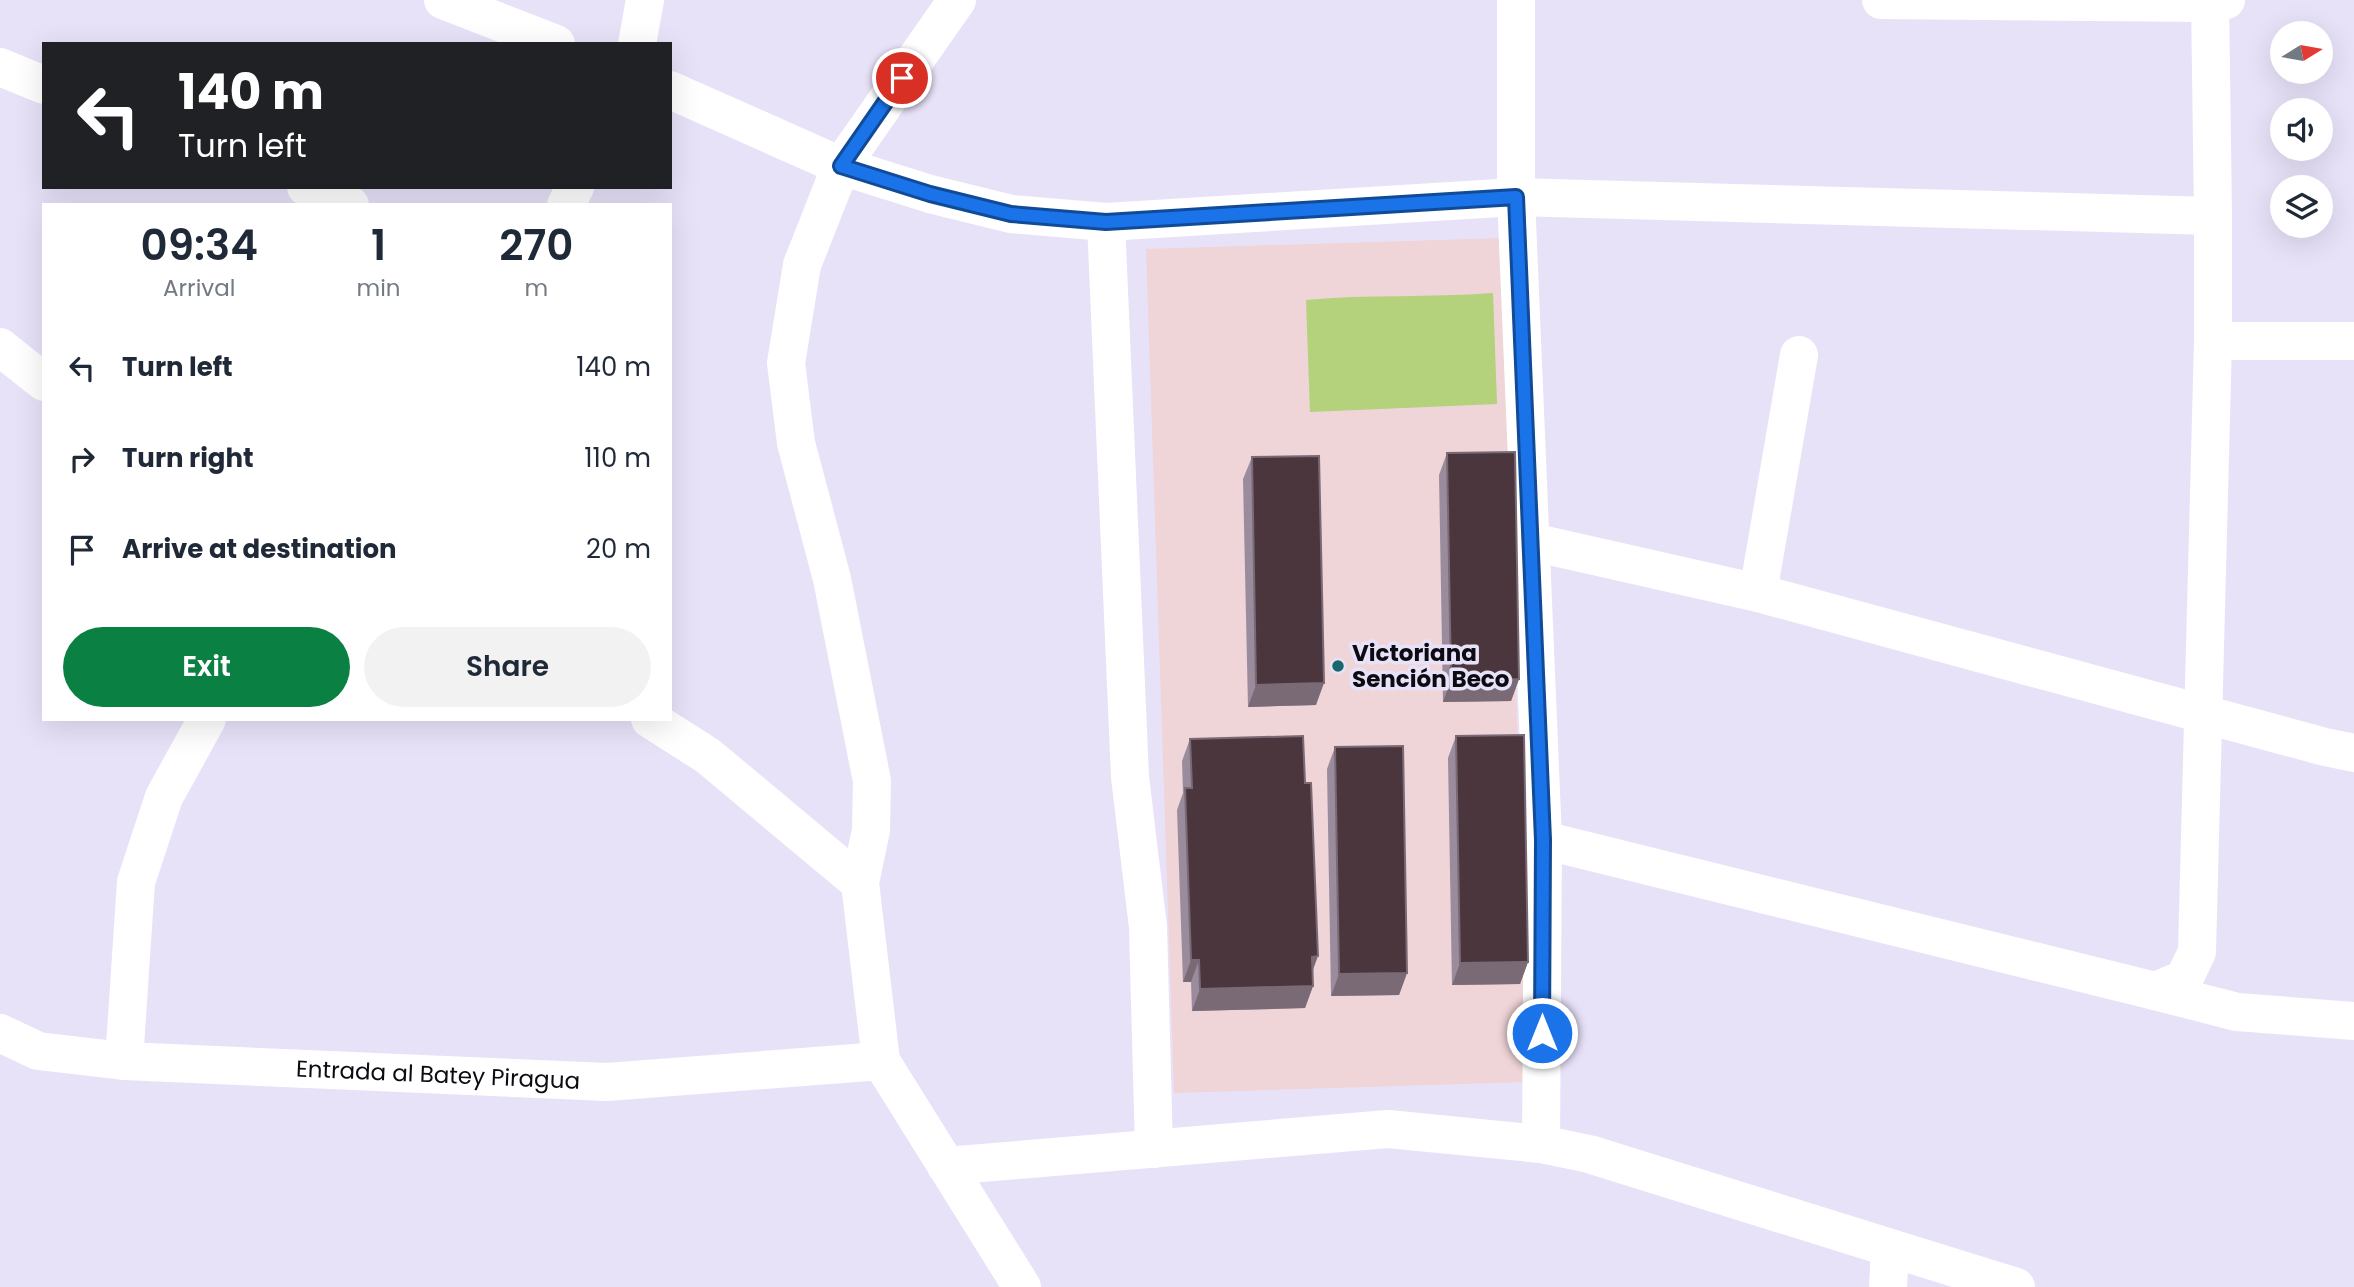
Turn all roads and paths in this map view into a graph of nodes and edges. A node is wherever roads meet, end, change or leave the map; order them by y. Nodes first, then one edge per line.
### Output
1 (443, 0) edge
2 (645, 0) edge
3 (957, 0) edge
4 (1516, 0) edge
5 (1881, 0) edge
6 (2215, 1) edge
7 (551, 42) edge
8 (637, 42) edge
9 (0, 67) edge
10 (42, 84) edge
11 (672, 91) edge
12 (841, 166) junction
13 (311, 189) edge
14 (1516, 197) junction
15 (345, 203) edge
16 (2213, 216) junction
17 (1106, 222) junction
18 (2213, 341) junction
19 (2354, 341) edge
20 (0, 347) edge
21 (1799, 355) dead end
22 (42, 380) edge
23 (1532, 542) junction
24 (1758, 593) junction
25 (2204, 715) junction
26 (206, 721) edge
27 (653, 721) edge
28 (2354, 753) edge
29 (1543, 840) junction
30 (860, 883) junction
31 (2155, 991) junction
32 (2354, 1021) edge
33 (0, 1033) edge
34 (124, 1061) junction
35 (881, 1061) junction
36 (1541, 1144) junction
37 (1154, 1149) junction
38 (946, 1166) junction
39 (1890, 1249) junction
40 (1022, 1287) edge
41 (1888, 1287) edge
42 (2016, 1287) edge

1 - 7 street
2 - 8 street
3 - 12 street
4 - 14 street
5 - 6 street
6 - 16 street
9 - 10 street
11 - 12 street
12 - 17 street
12 - 30 street
13 - 15 street
14 - 16 street
14 - 17 street
14 - 23 street
16 - 18 street
17 - 37 street
18 - 19 street
18 - 25 street
20 - 22 street
21 - 24 street
23 - 24 street
23 - 29 street
24 - 25 street
25 - 28 street
25 - 31 street
26 - 34 street
27 - 30 street
29 - 31 street
29 - 36 street
30 - 35 street
31 - 32 street
33 - 34 street, Entrada al Batey Piragua
34 - 35 street, Entrada al Batey Piragua
35 - 38 street
36 - 37 street
36 - 39 street
37 - 38 street
38 - 40 street
39 - 41 street
39 - 42 street

